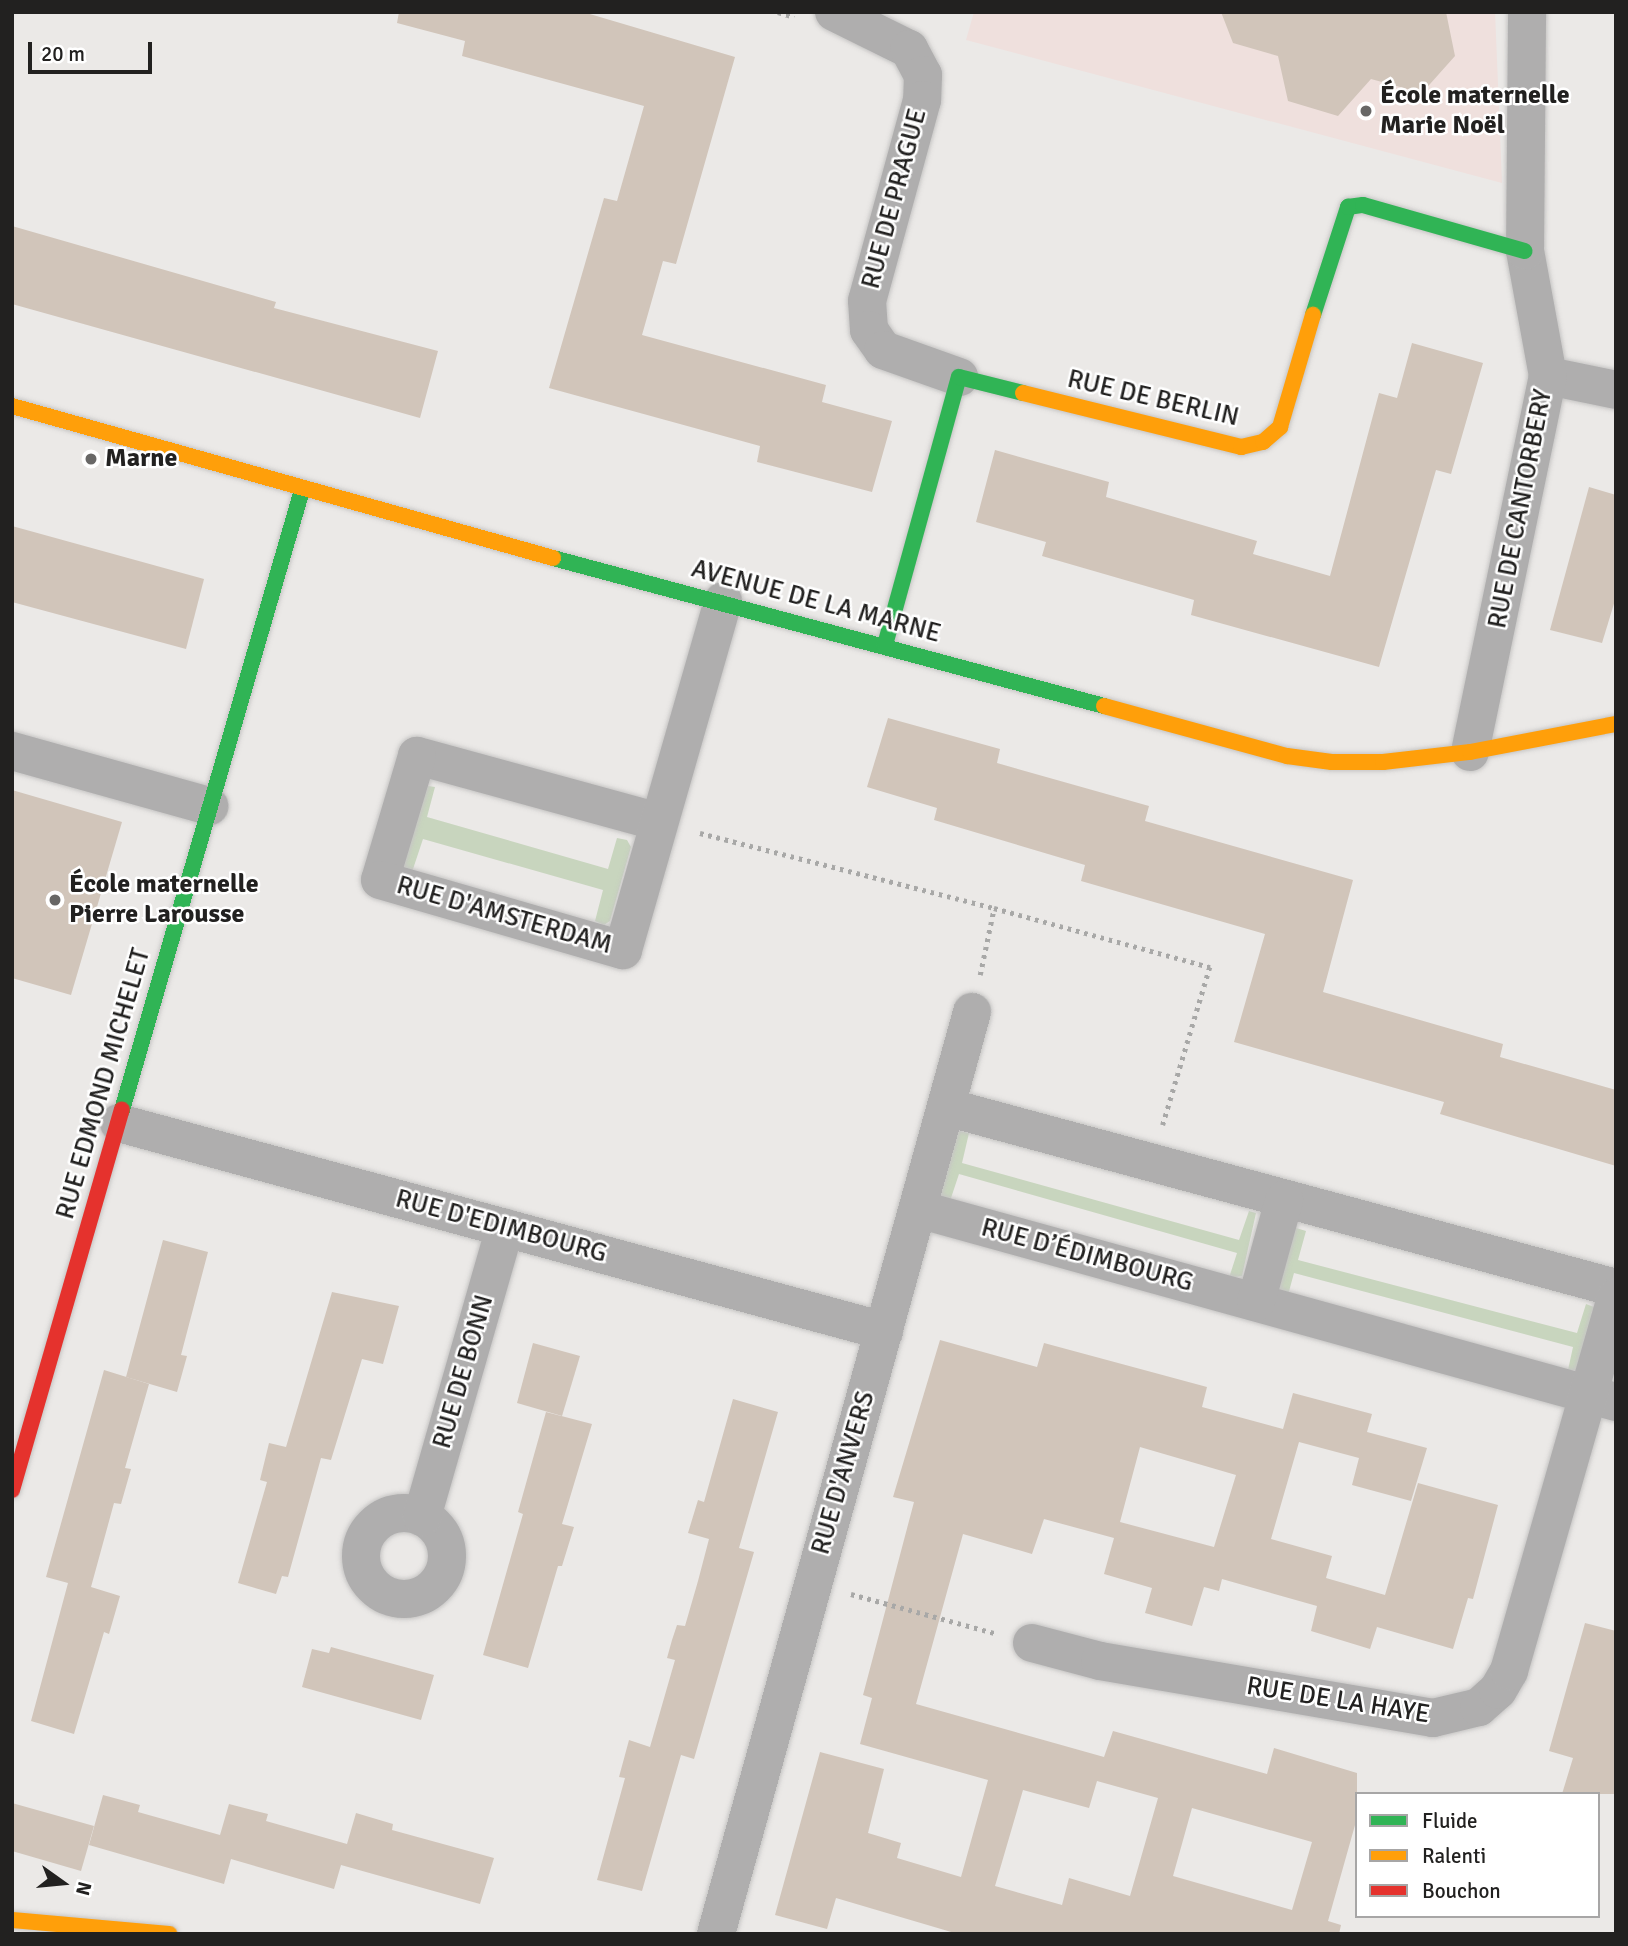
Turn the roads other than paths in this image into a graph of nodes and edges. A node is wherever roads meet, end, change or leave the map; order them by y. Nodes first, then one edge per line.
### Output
1 (834, 12) edge
2 (1527, 12) edge
3 (1525, 251) junction
4 (1548, 376) junction
5 (959, 377) junction
6 (1616, 390) edge
7 (12, 406) edge
8 (302, 490) junction
9 (723, 601) junction
10 (885, 646) junction
11 (1616, 724) edge
12 (12, 751) edge
13 (1470, 752) junction
14 (209, 806) junction
15 (659, 822) junction
16 (972, 1012) road end
17 (946, 1107) junction
18 (119, 1123) junction
19 (1284, 1200) junction
20 (918, 1209) junction
21 (506, 1228) junction
22 (1616, 1288) edge
23 (1616, 1297) edge
24 (1256, 1302) junction
25 (884, 1331) junction
26 (1603, 1398) edge
27 (12, 1490) edge
28 (422, 1517) dead end
29 (1032, 1643) dead end
30 (12, 1920) edge
31 (169, 1934) edge
32 (716, 1934) edge

1 - 5 street, RUE DE PRAGUE
2 - 3 street, RUE DE CANTORBERY
3 - 4 street, RUE DE CANTORBERY
3 - 5 street, RUE DE BERLIN
4 - 6 street
4 - 13 street, RUE DE CANTORBERY
5 - 10 street
7 - 8 street, AVENUE DE LA MARNE
8 - 9 street, AVENUE DE LA MARNE
8 - 14 street, RUE EDMOND MICHELET
9 - 10 street, AVENUE DE LA MARNE
9 - 15 street, RUE D'AMSTERDAM
10 - 13 street, AVENUE DE LA MARNE
11 - 13 street, AVENUE DE LA MARNE
12 - 14 street
14 - 18 street, RUE EDMOND MICHELET
15 - 15 street, RUE D'AMSTERDAM
16 - 17 street, RUE D'ANVERS
17 - 19 street
17 - 20 street, RUE D'ANVERS
18 - 21 street, RUE D'EDIMBOURG
18 - 27 street, RUE EDMOND MICHELET
19 - 22 street
19 - 24 street
20 - 24 street, RUE D’ÉDIMBOURG
20 - 25 street, RUE D'ANVERS
21 - 25 street, RUE D'EDIMBOURG
21 - 28 street, RUE DE BONN
23 - 26 street
24 - 26 street, RUE D’ÉDIMBOURG
25 - 32 street, RUE D'ANVERS
26 - 29 street, RUE DE LA HAYE
30 - 31 street

